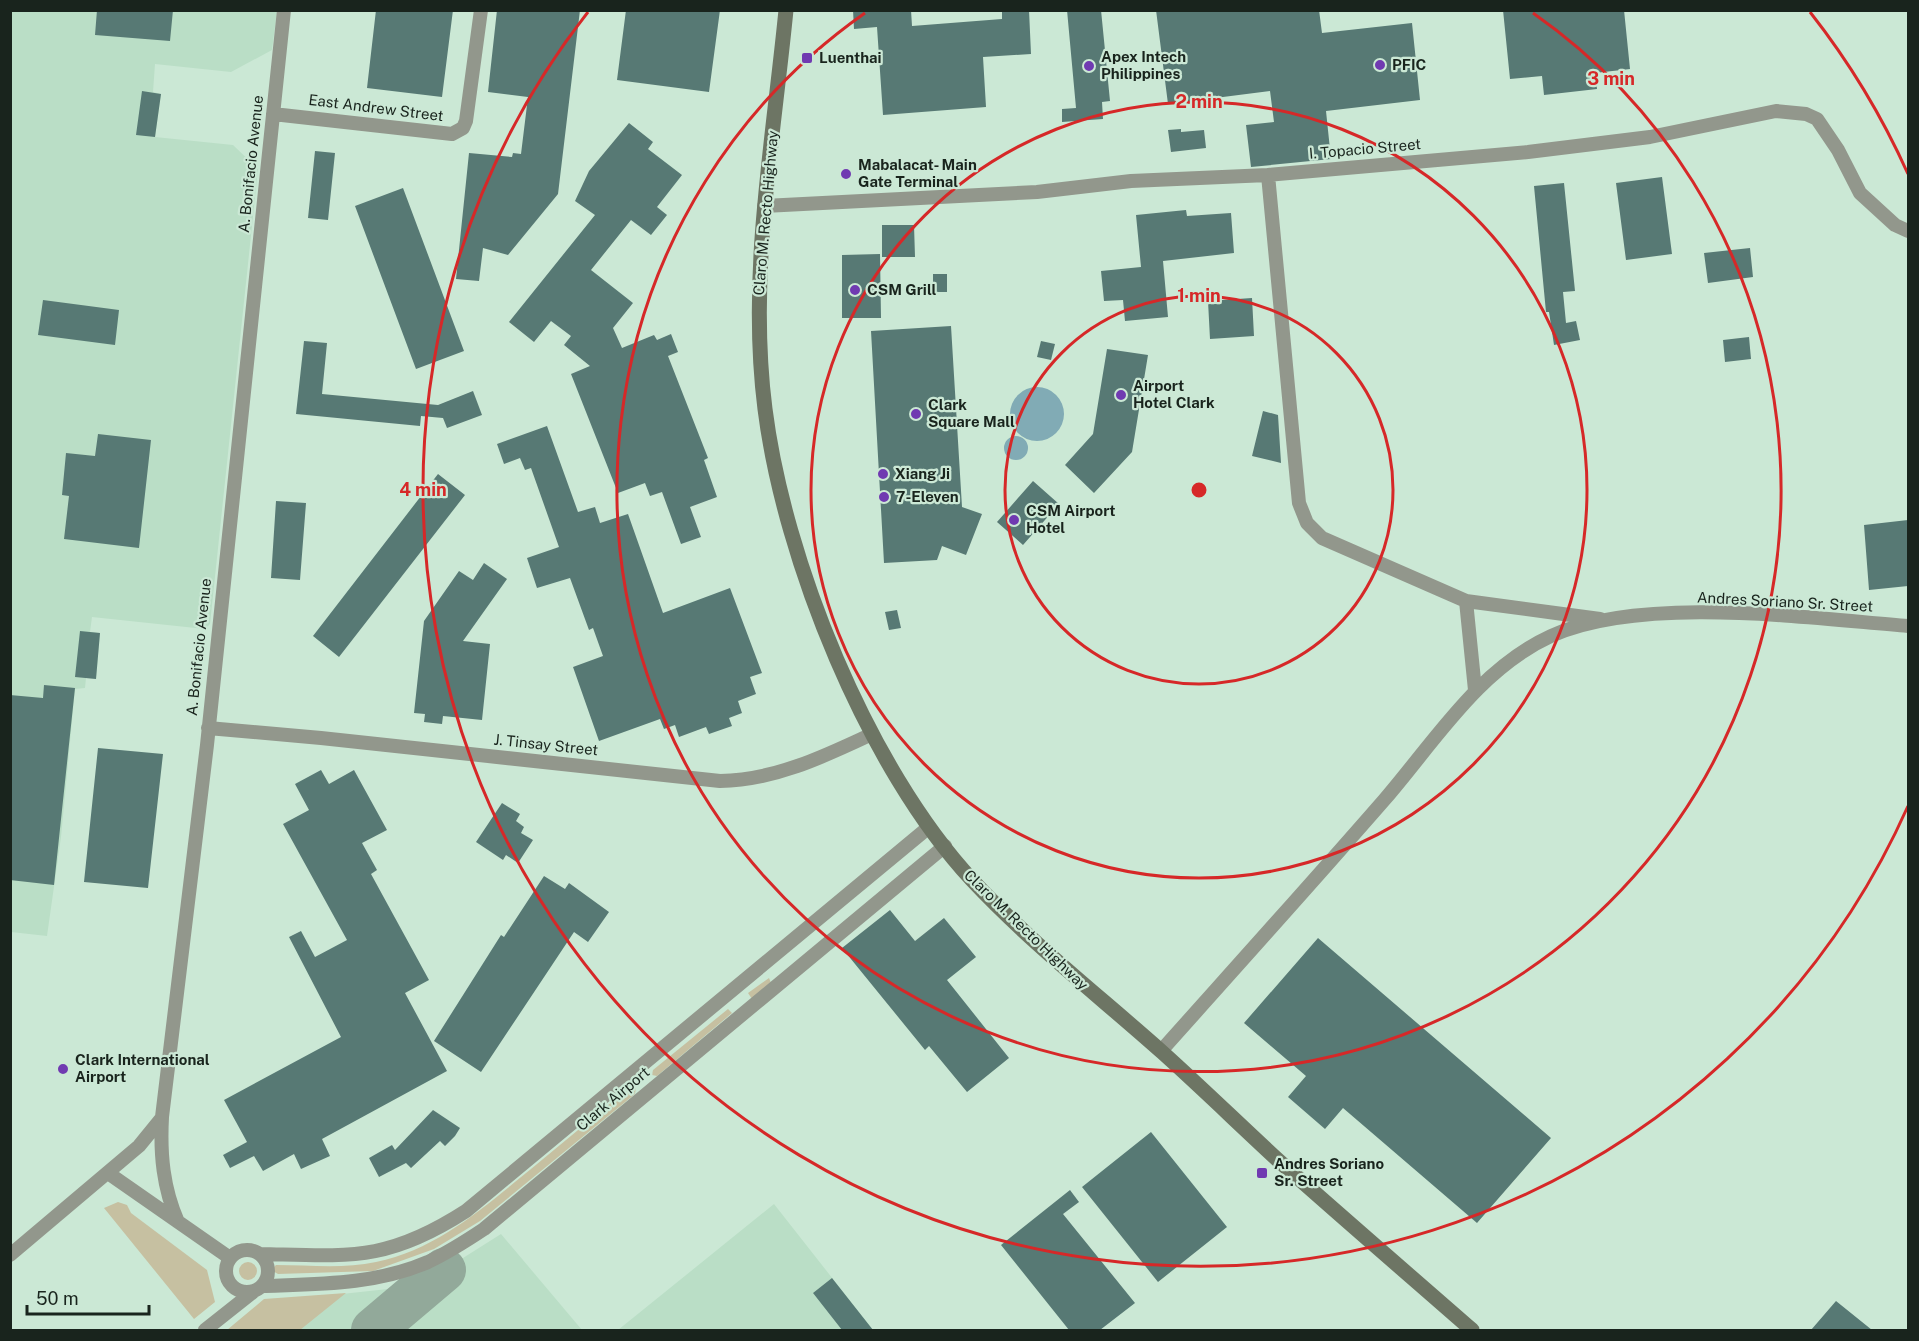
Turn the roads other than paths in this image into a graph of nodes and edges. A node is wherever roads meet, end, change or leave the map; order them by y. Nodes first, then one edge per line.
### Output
1 (284, 10) edge
2 (481, 10) edge
3 (786, 10) edge
4 (273, 114) junction
5 (1268, 175) junction
6 (764, 206) junction
7 (1908, 231) edge
8 (1466, 600) junction
9 (1605, 620) junction
10 (1908, 626) edge
11 (1475, 690) junction
12 (208, 728) junction
13 (872, 734) junction
14 (929, 827) junction
15 (945, 846) junction
16 (1161, 1051) junction
17 (636, 1070) junction
18 (652, 1088) junction
19 (162, 1117) junction
20 (108, 1173) junction
21 (178, 1222) junction
22 (261, 1254) junction
23 (10, 1255) edge
24 (230, 1258) junction
25 (258, 1289) junction
26 (205, 1330) edge
27 (1472, 1330) edge

1 - 4 street, A. Bonifacio Avenue
2 - 4 street, East Andrew Street
3 - 6 main road, Claro M. Recto Highway
4 - 12 street, A. Bonifacio Avenue
5 - 6 street, I. Topacio Street
5 - 7 street, I. Topacio Street
5 - 8 street
6 - 13 main road, Claro M. Recto Highway
8 - 9 street
8 - 11 street
9 - 10 street, Andres Soriano Sr. Street
9 - 11 street, Andres Soriano Sr. Street
11 - 16 street, Andres Soriano Sr. Street
12 - 13 street, J. Tinsay Street
12 - 19 street, A. Bonifacio Avenue
13 - 14 main road, Claro M. Recto Highway
14 - 15 main road, Claro M. Recto Highway
14 - 17 street, Clark Airport
15 - 16 main road, Claro M. Recto Highway
15 - 18 street, Clark Airport
16 - 27 main road, Claro M. Recto Highway
17 - 18 street
17 - 22 street, Clark Airport
18 - 25 street, Clark Airport
19 - 20 street
19 - 21 street, A. Bonifacio Avenue
20 - 21 street
20 - 23 street
21 - 24 street
22 - 24 street
22 - 25 street
24 - 25 street
25 - 26 street

